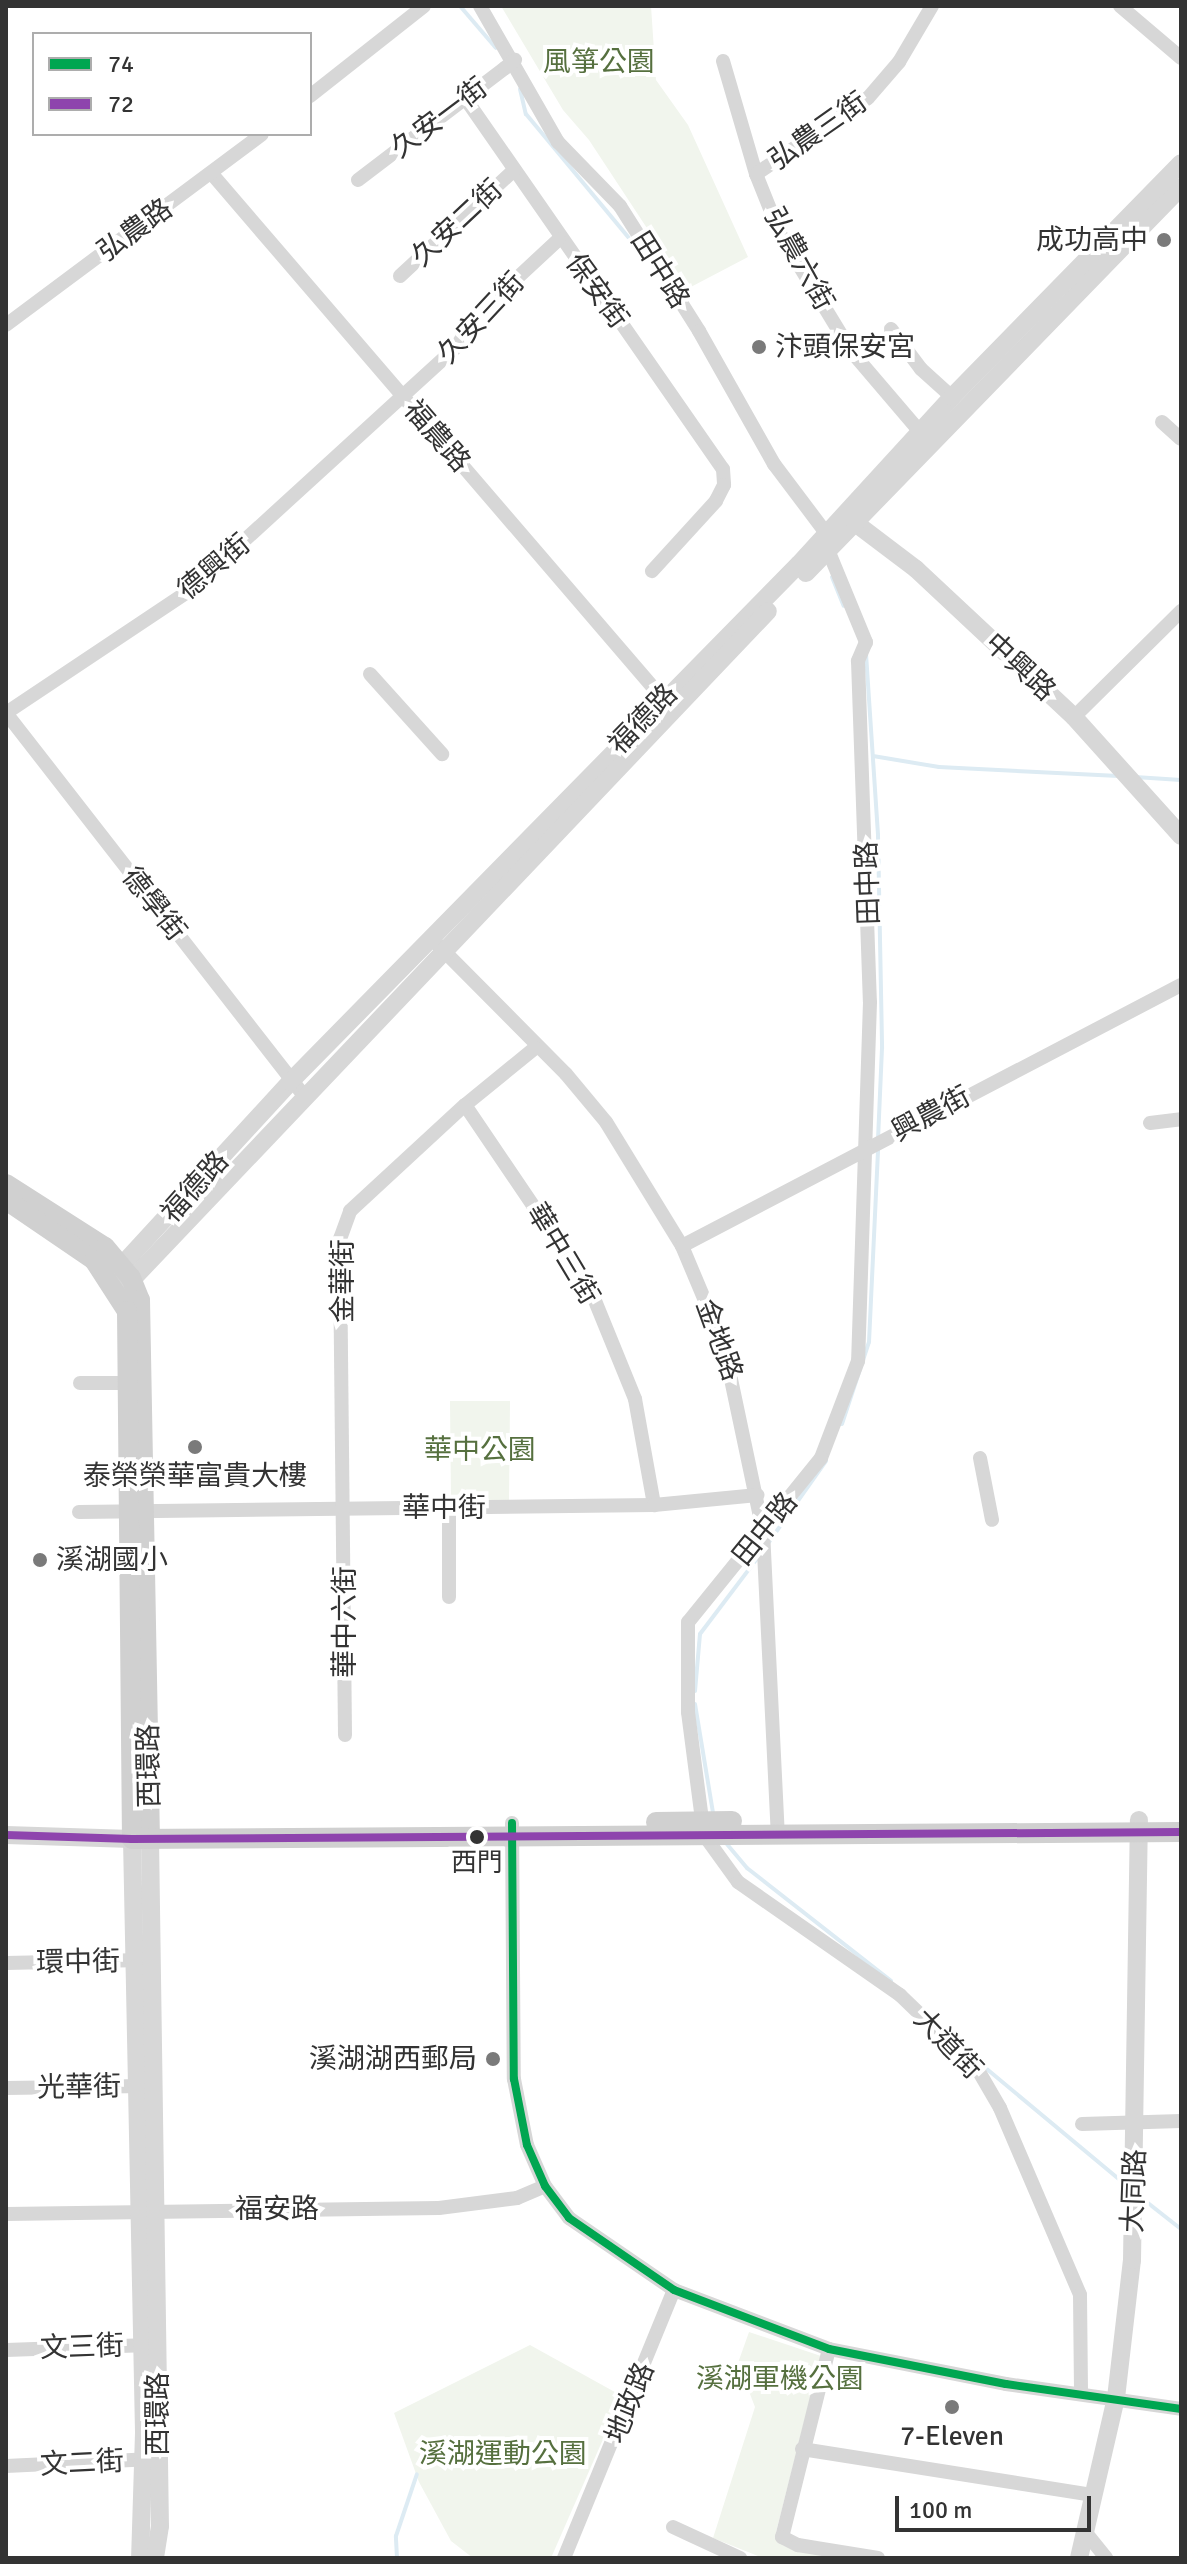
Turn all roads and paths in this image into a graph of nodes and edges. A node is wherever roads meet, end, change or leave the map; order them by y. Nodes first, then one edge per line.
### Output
1 (424, 6) edge
2 (480, 6) edge
3 (932, 6) edge
4 (1120, 6) edge
5 (1181, 58) edge
6 (723, 61) dead end
7 (510, 63) junction
8 (312, 94) edge
9 (465, 98) junction
10 (260, 136) edge
11 (1181, 163) edge
12 (514, 170) junction
13 (212, 174) junction
14 (756, 174) junction
15 (358, 180) dead end
16 (1181, 187) edge
17 (559, 239) junction
18 (400, 276) dead end
19 (6, 325) edge
20 (891, 329) dead end
21 (403, 396) junction
22 (952, 397) junction
23 (1162, 422) dead end
24 (921, 433) junction
25 (1181, 439) edge
26 (849, 519) junction
27 (827, 542) junction
28 (652, 571) dead end
29 (1181, 611) edge
30 (370, 674) dead end
31 (662, 698) junction
32 (6, 713) edge
33 (1074, 717) junction
34 (442, 754) dead end
35 (1181, 836) edge
36 (439, 944) junction
37 (1181, 985) edge
38 (535, 1048) junction
39 (296, 1088) junction
40 (465, 1105) junction
41 (1181, 1119) edge
42 (1150, 1123) dead end
43 (866, 1148) junction
44 (6, 1184) edge
45 (6, 1200) edge
46 (682, 1246) junction
47 (120, 1279) junction
48 (80, 1383) dead end
49 (128, 1383) junction
50 (980, 1458) dead end
51 (758, 1495) junction
52 (654, 1505) junction
53 (345, 1508) junction
54 (449, 1508) junction
55 (137, 1511) junction
56 (79, 1512) dead end
57 (992, 1520) dead end
58 (763, 1531) junction
59 (449, 1597) dead end
60 (345, 1735) dead end
61 (1181, 1819) edge
62 (1139, 1826) junction
63 (714, 1828) junction
64 (777, 1828) junction
65 (512, 1829) junction
66 (1181, 1832) edge
67 (141, 1833) junction
68 (6, 1835) edge
69 (143, 1960) junction
70 (6, 1963) edge
71 (144, 2086) junction
72 (6, 2088) edge
73 (1181, 2121) edge
74 (1137, 2122) junction
75 (1082, 2124) dead end
76 (545, 2186) junction
77 (146, 2208) junction
78 (6, 2214) edge
79 (674, 2290) junction
80 (150, 2345) junction
81 (829, 2349) junction
82 (6, 2350) edge
83 (1081, 2394) junction
84 (1116, 2398) junction
85 (1181, 2409) edge
86 (802, 2449) junction
87 (151, 2459) junction
88 (6, 2466) edge
89 (1093, 2495) junction
90 (160, 2526) junction
91 (673, 2527) dead end
92 (1086, 2533) junction
93 (140, 2558) edge
94 (155, 2558) edge
95 (170, 2558) edge
96 (564, 2558) edge
97 (740, 2558) edge
98 (878, 2558) edge
99 (1079, 2558) edge
100 (1106, 2558) edge

1 - 8 street
2 - 7 street, 田中路
3 - 14 street, 弘農三街
4 - 5 street
6 - 14 street, 弘農六街
7 - 9 street, 久安一街
7 - 27 street, 田中路
9 - 12 street, 保安街
9 - 15 street, 久安一街
10 - 13 street, 弘農路
11 - 22 street, 福德路
12 - 17 street, 保安街
12 - 18 street, 久安二街
13 - 19 street, 弘農路
13 - 21 street, 福農路
14 - 24 street, 弘農六街
16 - 26 street, 福德路
17 - 21 street, 久安三街
17 - 28 street, 保安街
20 - 22 street
21 - 31 street, 福農路
21 - 32 street, 德興街
22 - 24 street, 福德路
23 - 25 street
24 - 26 street, 福德路
26 - 27 street, 福德路
26 - 33 street, 中興路
27 - 31 street, 福德路
27 - 36 street, 福德路
27 - 43 street, 田中路
29 - 33 street
30 - 34 street
31 - 36 street, 福德路
32 - 39 street, 德學街
33 - 35 street, 中興路
36 - 38 street, 金地路
36 - 39 street, 福德路
37 - 43 street, 興農街
38 - 40 street
38 - 46 street, 金地路
39 - 47 street, 福德路
40 - 52 street, 華中三街
40 - 53 street, 金華街
41 - 42 street
43 - 46 street, 興農街
43 - 58 street, 田中路
44 - 47 main road
45 - 47 main road
46 - 51 street, 金地路
47 - 49 main road, 西環路
47 - 55 main road, 西環路
48 - 49 street
49 - 55 main road, 西環路
50 - 57 street
51 - 52 street, 華中街
51 - 58 street, 金地路
52 - 54 street, 華中街
53 - 54 street, 華中街
53 - 55 street, 華中街
53 - 60 street, 華中六街
54 - 59 street
55 - 56 street, 華中街
55 - 67 main road, 西環路
58 - 63 street, 田中路
58 - 64 street, 金地路
61 - 62 main road
62 - 64 main road
62 - 66 main road
62 - 74 street, 大同路
63 - 64 main road
63 - 65 main road
63 - 83 street, 大道街
65 - 67 main road
65 - 76 street
67 - 68 street
67 - 69 street, 西環路
69 - 70 street, 環中街
69 - 71 street, 西環路
71 - 72 street, 光華街
71 - 77 street, 西環路
73 - 74 street
74 - 75 street
74 - 84 street, 大同路
76 - 77 street, 福安路
76 - 79 street
77 - 78 street, 福安路
77 - 80 street, 西環路
79 - 81 street
79 - 96 street, 地政路
80 - 82 street, 文三街
80 - 87 street, 西環路
81 - 83 street
81 - 86 street
83 - 84 street
84 - 85 street
84 - 89 street, 大同路
86 - 89 street
86 - 98 street
87 - 88 street, 文二街
87 - 90 street, 西環路
87 - 93 street, 西環路
89 - 92 street, 大同路
90 - 94 street, 西環路
90 - 95 street
91 - 97 street
92 - 99 street, 大同路
92 - 100 street

